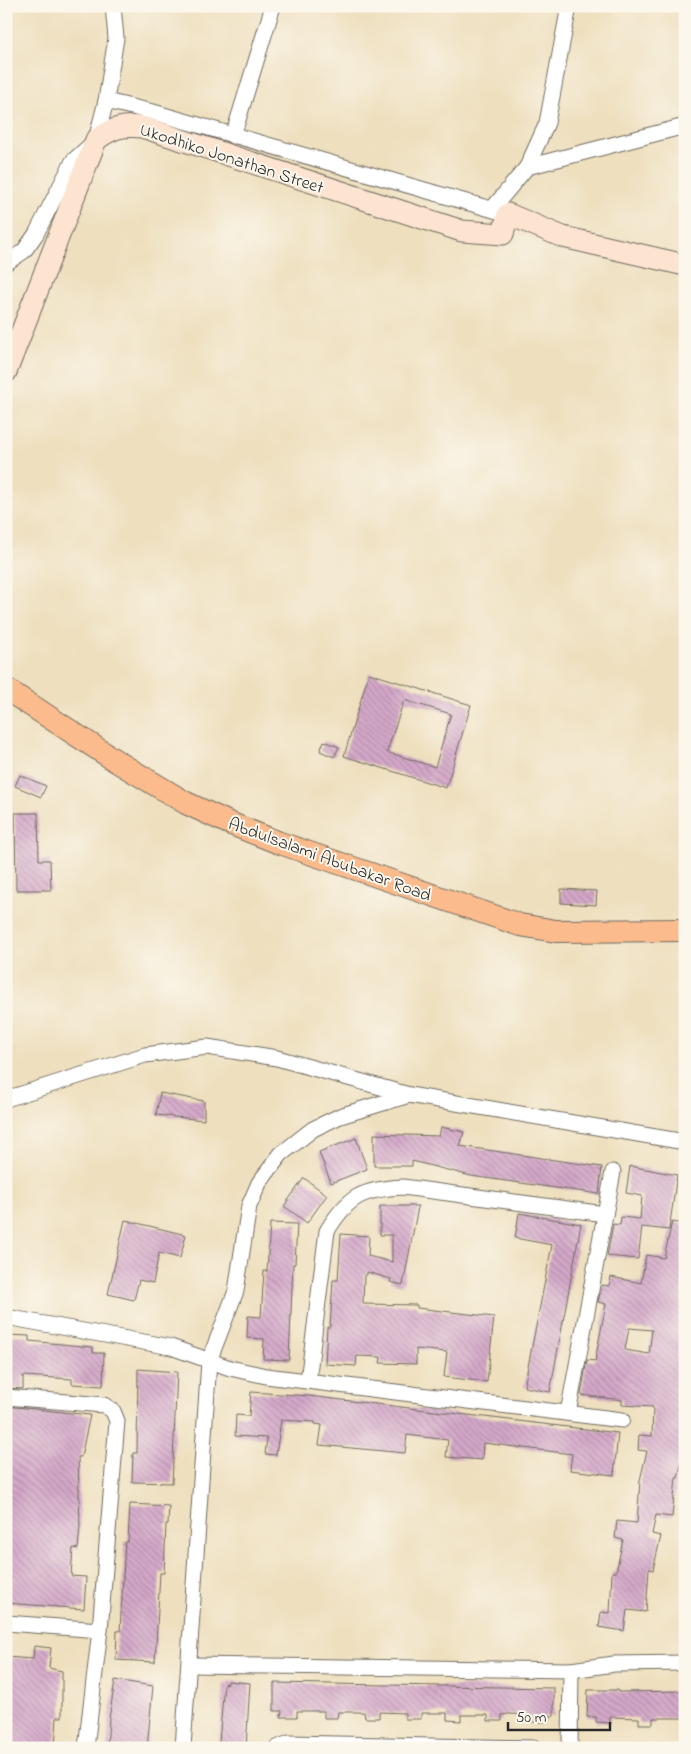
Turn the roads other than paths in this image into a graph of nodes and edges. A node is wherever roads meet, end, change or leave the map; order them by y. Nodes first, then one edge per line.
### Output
1 (113, 6) edge
2 (273, 6) edge
3 (569, 6) edge
4 (106, 101) junction
5 (685, 126) edge
6 (233, 136) junction
7 (96, 140) junction
8 (527, 167) junction
9 (500, 212) junction
10 (6, 262) edge
11 (685, 265) edge
12 (6, 372) edge
13 (6, 689) edge
14 (685, 930) edge
15 (409, 1095) junction
16 (6, 1099) edge
17 (685, 1142) edge
18 (612, 1172) dead end
19 (605, 1214) junction
20 (6, 1317) edge
21 (209, 1361) junction
22 (308, 1381) junction
23 (6, 1397) edge
24 (568, 1414) junction
25 (622, 1420) dead end
26 (6, 1623) edge
27 (100, 1630) junction
28 (685, 1662) edge
29 (189, 1665) junction
30 (571, 1670) junction
31 (86, 1748) edge
32 (183, 1748) edge
33 (277, 1748) edge
34 (533, 1748) edge
35 (570, 1748) edge

1 - 4 street
2 - 6 street
3 - 8 street
4 - 6 street
4 - 7 street
5 - 8 street
6 - 9 street
7 - 9 street, Ukodhiko Jonathan Street
7 - 10 street
7 - 12 street
8 - 9 street
9 - 11 street
13 - 14 main road, Abdulsalami Abubakar Road
15 - 16 street
15 - 17 street
15 - 21 street
18 - 19 street
19 - 22 street
19 - 24 street
20 - 21 street
21 - 22 street
21 - 29 street
22 - 24 street
23 - 27 street
24 - 25 street
26 - 27 street
27 - 31 street
28 - 30 street
29 - 30 street
29 - 32 street
30 - 35 street
33 - 34 street

